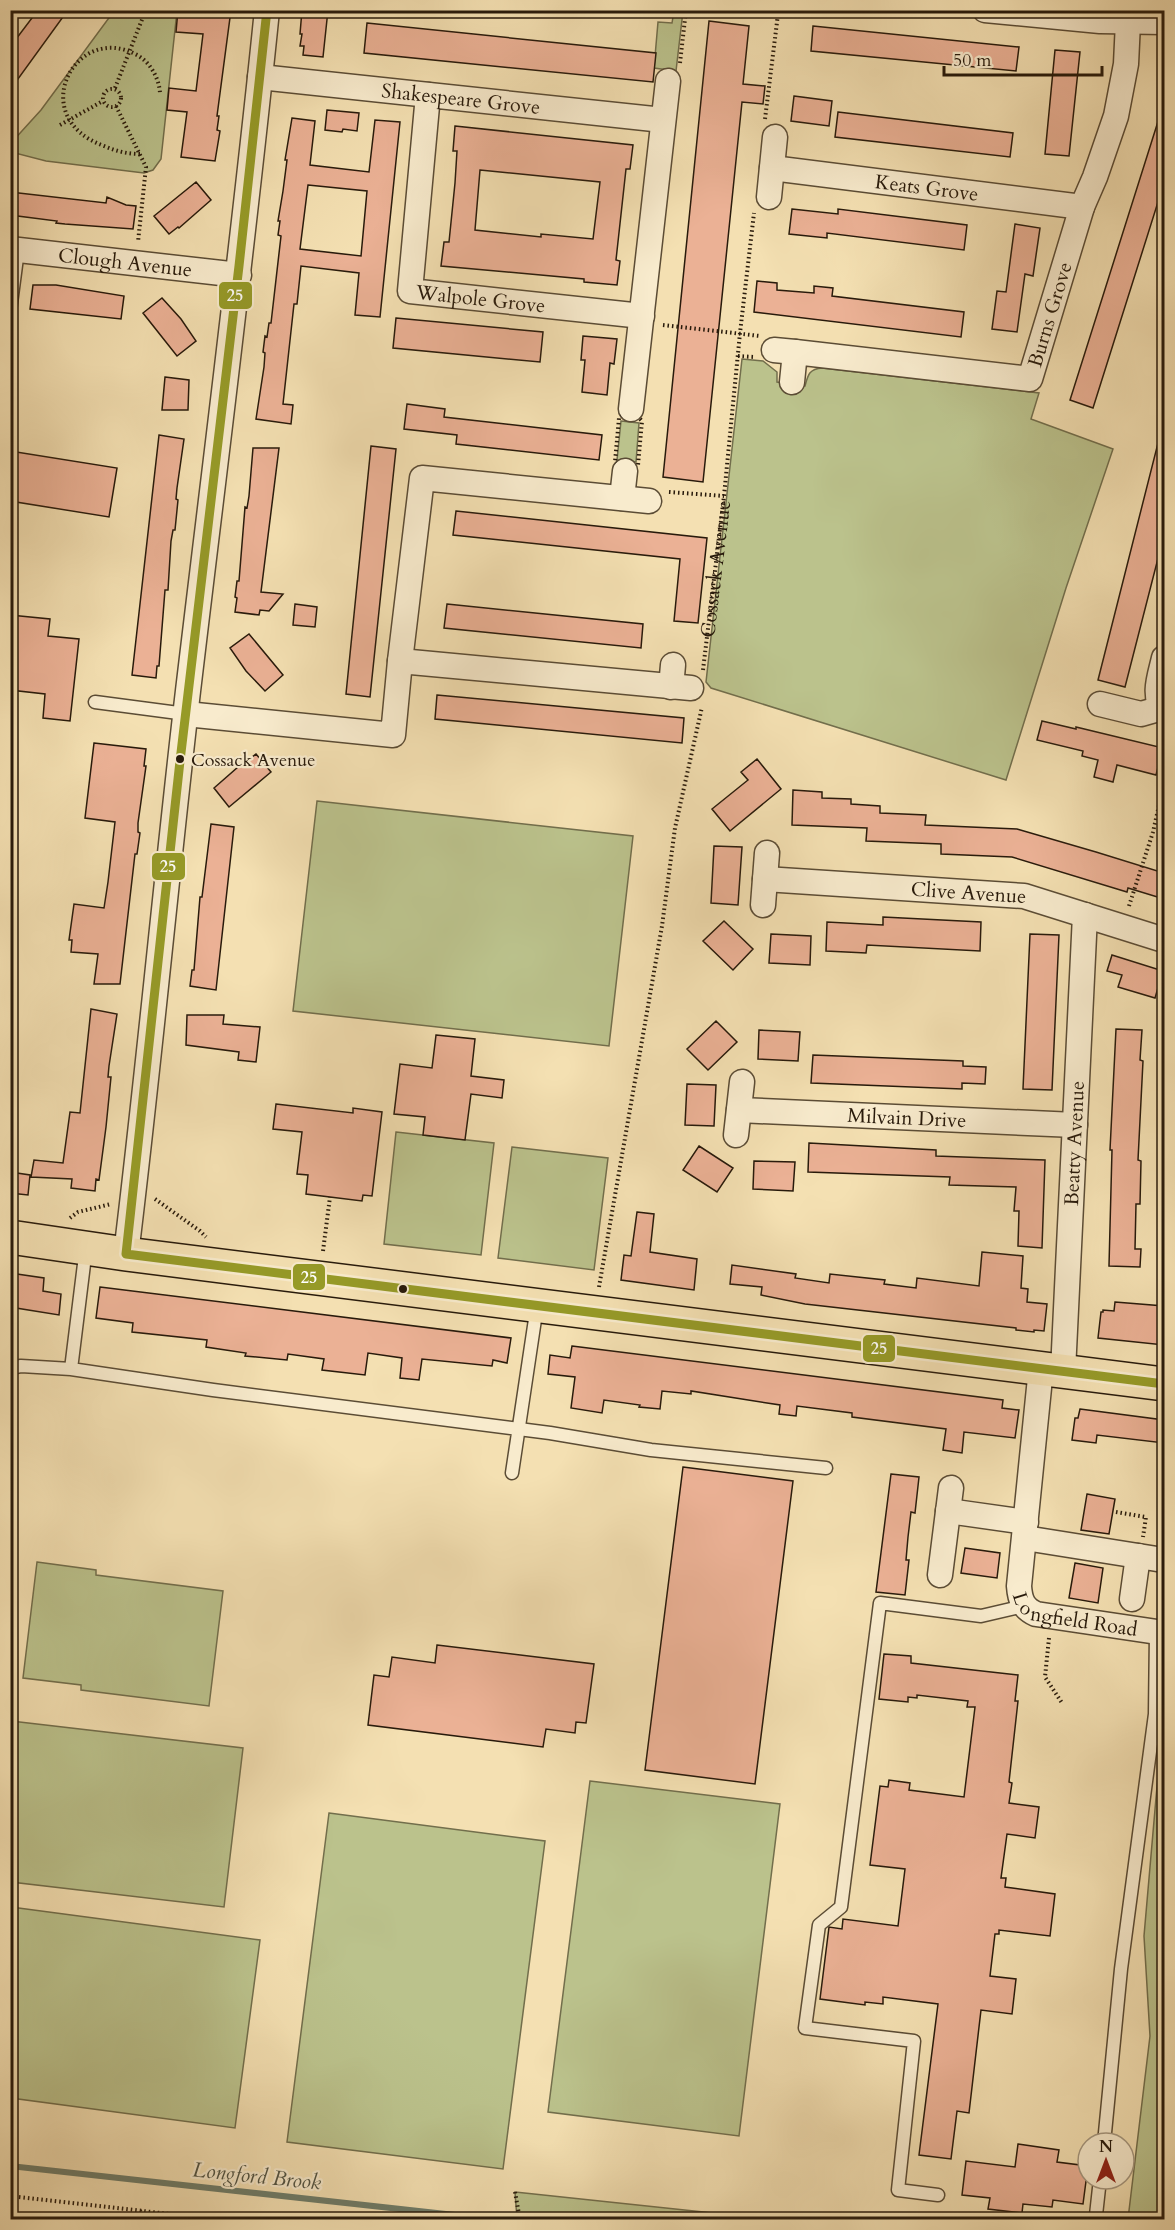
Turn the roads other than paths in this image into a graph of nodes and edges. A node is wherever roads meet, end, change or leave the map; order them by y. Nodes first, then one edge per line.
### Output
1 (267, 10) edge
2 (985, 10) edge
3 (1067, 14) edge
4 (1128, 22) junction
5 (1164, 22) edge
6 (260, 77) junction
7 (668, 81) road end
8 (428, 95) junction
9 (663, 120) junction
10 (770, 131) road end
11 (772, 168) junction
12 (762, 202) road end
13 (1082, 207) junction
14 (14, 250) edge
15 (239, 275) junction
16 (10, 311) edge
17 (641, 319) junction
18 (792, 382) dead end
19 (631, 409) road end
20 (625, 471) road end
21 (622, 498) junction
22 (649, 501) road end
23 (1164, 658) edge
24 (400, 661) junction
25 (684, 682) road end
26 (95, 702) dead end
27 (1100, 704) dead end
28 (1163, 710) edge
29 (186, 714) junction
30 (767, 853) dead end
31 (765, 879) junction
32 (763, 905) dead end
33 (1085, 915) junction
34 (1164, 940) edge
35 (742, 1082) dead end
36 (739, 1110) junction
37 (1075, 1125) junction
38 (736, 1135) dead end
39 (10, 1237) edge
40 (86, 1248) junction
41 (126, 1254) junction
42 (538, 1305) junction
43 (10, 1368) edge
44 (71, 1369) junction
45 (1052, 1370) junction
46 (1164, 1384) edge
47 (519, 1430) junction
48 (826, 1468) dead end
49 (512, 1473) dead end
50 (1025, 1530) junction
51 (940, 1575) dead end
52 (1132, 1599) dead end
53 (1024, 1606) junction
54 (1160, 1632) edge
55 (1105, 2131) edge
56 (1098, 2191) edge
57 (938, 2195) dead end
58 (1095, 2215) dead end

1 - 6 street
2 - 3 street
3 - 4 street
4 - 5 street
4 - 13 street, Burns Grove
6 - 8 street, Shakespeare Grove
6 - 15 street
7 - 9 street
8 - 9 street, Shakespeare Grove
8 - 17 street, Walpole Grove
9 - 17 street
10 - 11 street
11 - 12 street
11 - 13 street, Keats Grove
13 - 18 street, Burns Grove
14 - 15 street, Clough Avenue
14 - 16 lane
15 - 29 street
17 - 19 street
20 - 21 street
21 - 22 street
21 - 24 street
23 - 28 street
24 - 25 street
24 - 29 street
26 - 29 lane
27 - 28 street
29 - 41 street
30 - 31 street
31 - 32 street
31 - 33 street, Clive Avenue
33 - 34 street, Clive Avenue
33 - 37 street, Beatty Avenue
35 - 36 street
36 - 37 street, Milvain Drive
36 - 38 street
37 - 45 street, Beatty Avenue
39 - 40 main road
40 - 41 main road
40 - 44 lane
41 - 42 main road
42 - 45 main road
42 - 47 lane
43 - 44 lane
44 - 47 lane
45 - 46 main road
45 - 50 street, Longfield Road
47 - 48 lane
47 - 49 lane
50 - 51 street
50 - 52 street, Longfield Road
50 - 53 street, Longfield Road
53 - 54 street, Longfield Road
53 - 57 lane
54 - 55 lane
56 - 58 lane

